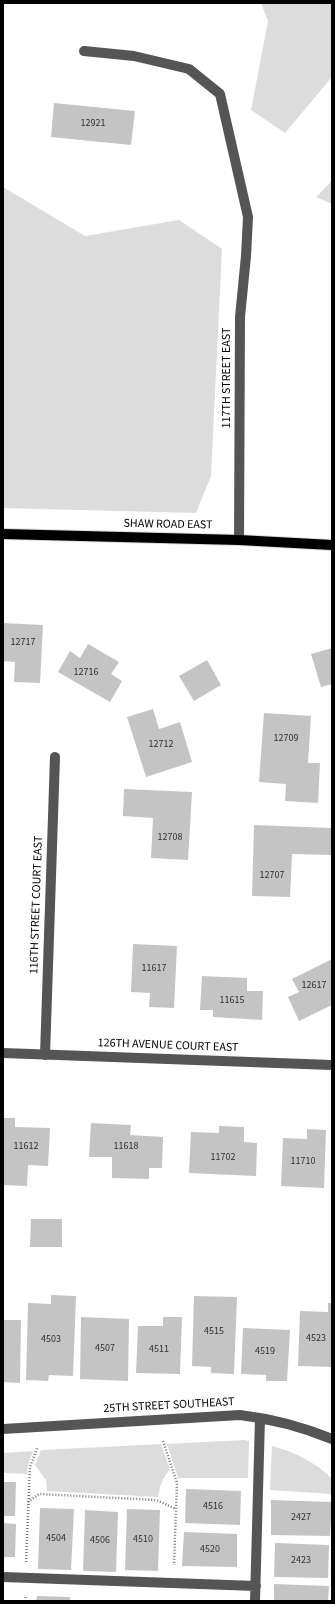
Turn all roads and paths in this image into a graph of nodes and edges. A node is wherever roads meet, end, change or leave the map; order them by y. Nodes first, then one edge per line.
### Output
1 (84, 51) dead end
2 (3, 534) edge
3 (239, 540) junction
4 (332, 546) edge
5 (55, 757) dead end
6 (3, 1053) edge
7 (45, 1055) junction
8 (332, 1065) edge
9 (260, 1418) junction
10 (3, 1429) edge
11 (332, 1439) edge
12 (163, 1441) dead end
13 (37, 1448) dead end
14 (28, 1502) junction
15 (176, 1509) junction
16 (174, 1565) dead end
17 (26, 1566) dead end
18 (3, 1577) edge
19 (256, 1586) junction
20 (255, 1601) edge

1 - 3 street, 117TH STREET EAST
2 - 3 main road, SHAW ROAD EAST
3 - 4 main road, SHAW ROAD EAST
5 - 7 street, 116TH STREET COURT EAST
6 - 7 street, 126TH AVENUE COURT EAST
7 - 8 street, 126TH AVENUE COURT EAST
9 - 10 street, 25TH STREET SOUTHEAST
9 - 11 street, 25TH STREET SOUTHEAST
9 - 19 street
12 - 15 path
13 - 14 path
14 - 15 path
14 - 17 path
15 - 16 path
18 - 19 street
19 - 20 street

